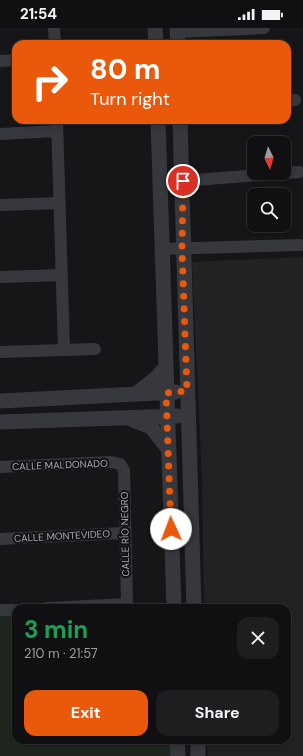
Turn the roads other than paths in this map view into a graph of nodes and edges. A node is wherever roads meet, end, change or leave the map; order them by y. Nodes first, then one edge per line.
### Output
1 (54, 28) edge
2 (155, 28) edge
3 (264, 28) edge
4 (178, 35) edge
5 (55, 40) edge
6 (156, 40) edge
7 (12, 60) edge
8 (0, 61) edge
9 (158, 124) edge
10 (180, 124) edge
11 (57, 126) edge
12 (0, 134) edge
13 (299, 172) dead end
14 (183, 181) junction
15 (60, 203) junction
16 (0, 205) edge
17 (300, 246) dead end
18 (162, 249) junction
19 (182, 249) junction
20 (62, 275) junction
21 (0, 277) edge
22 (95, 349) dead end
23 (64, 350) junction
24 (0, 352) edge
25 (166, 367) junction
26 (187, 391) junction
27 (166, 393) junction
28 (136, 394) junction
29 (0, 401) edge
30 (188, 416) junction
31 (167, 417) junction
32 (130, 419) junction
33 (0, 422) edge
34 (169, 450) junction
35 (120, 464) joint
36 (0, 467) edge
37 (124, 533) junction
38 (0, 539) edge
39 (126, 604) edge
40 (174, 604) edge
41 (194, 604) edge
42 (0, 610) edge
43 (12, 610) edge
44 (177, 744) edge
45 (198, 744) edge
46 (178, 756) edge
47 (198, 756) edge

1 - 5 street
2 - 6 street
3 - 4 street
7 - 8 street
9 - 18 street
10 - 14 street
11 - 12 street
11 - 15 street
13 - 14 street
14 - 19 street
15 - 16 street
15 - 20 street
17 - 19 street
18 - 19 street
18 - 25 street
19 - 26 street
20 - 21 street
20 - 23 street
22 - 23 street
23 - 24 street
25 - 27 street
25 - 28 street
26 - 27 street
26 - 30 street
27 - 28 street
27 - 31 street
28 - 29 street
30 - 31 street
30 - 41 street
31 - 32 street
31 - 34 street
32 - 33 street
32 - 34 street
34 - 40 street
35 - 36 street, CALLE MALDONADO
35 - 37 street, CALLE RÍO NEGRO
37 - 38 street, CALLE MONTEVIDEO
37 - 39 street, CALLE RÍO NEGRO
42 - 43 street
44 - 46 street
45 - 47 street

